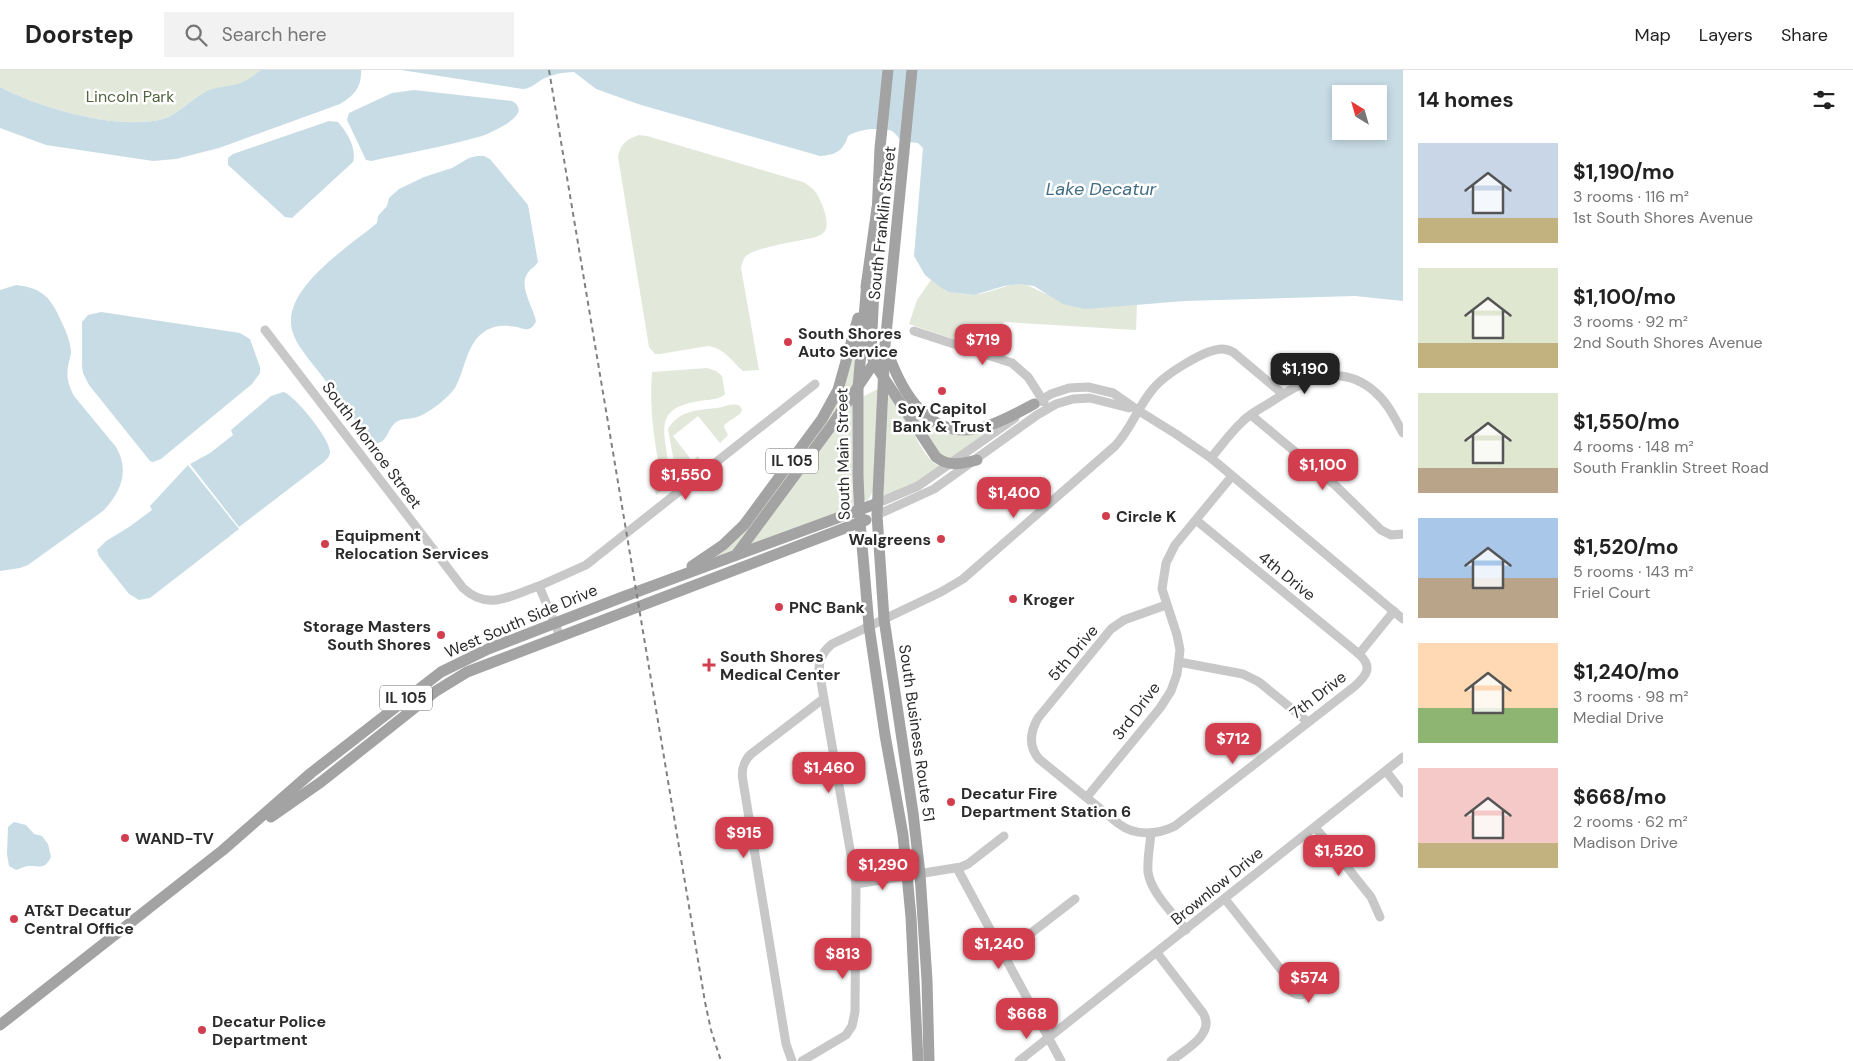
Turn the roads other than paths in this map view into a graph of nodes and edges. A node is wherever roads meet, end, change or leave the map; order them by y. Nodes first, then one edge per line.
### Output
1 (888, 70) edge
2 (912, 70) edge
3 (877, 208) junction
4 (867, 282) junction
5 (265, 330) dead end
6 (914, 331) dead end
7 (886, 345) junction
8 (874, 363) junction
9 (885, 379) junction
10 (815, 384) dead end
11 (858, 388) junction
12 (1283, 394) junction
13 (1038, 401) junction
14 (1048, 408) junction
15 (1139, 411) junction
16 (1251, 415) junction
17 (1403, 433) edge
18 (1211, 458) junction
19 (976, 460) junction
20 (951, 464) junction
21 (1232, 476) junction
22 (878, 503) junction
23 (860, 510) junction
24 (877, 515) junction
25 (1196, 520) junction
26 (860, 522) junction
27 (1403, 534) edge
28 (736, 555) junction
29 (707, 580) junction
30 (539, 586) junction
31 (647, 588) junction
32 (1166, 605) junction
33 (1394, 611) junction
34 (1403, 618) edge
35 (884, 619) junction
36 (555, 623) junction
37 (869, 626) junction
38 (560, 636) junction
39 (1359, 654) junction
40 (1180, 662) junction
41 (823, 700) junction
42 (1308, 722) junction
43 (1032, 747) joint
44 (1403, 757) edge
45 (1386, 771) junction
46 (1403, 793) edge
47 (1087, 797) junction
48 (1315, 828) junction
49 (1151, 833) junction
50 (1004, 836) dead end
51 (223, 850) junction
52 (957, 868) junction
53 (920, 874) junction
54 (907, 875) junction
55 (856, 884) junction
56 (1075, 899) dead end
57 (1226, 899) junction
58 (1380, 917) dead end
59 (1186, 930) junction
60 (1157, 953) junction
61 (1004, 954) junction
62 (1289, 976) dead end
63 (0, 1025) edge
64 (1049, 1038) junction
65 (792, 1061) edge
66 (802, 1061) edge
67 (918, 1061) edge
68 (929, 1061) edge
69 (1020, 1061) edge
70 (1061, 1061) edge
71 (1171, 1061) edge

1 - 3 main road, IL 105
2 - 7 main road, South Franklin Street / IL 105
3 - 4 main road, IL 105
3 - 8 main road
4 - 11 main road, South Main Street
4 - 31 main road, IL 105
5 - 30 street, South Monroe Street
6 - 13 street
7 - 8 main road, IL 105
7 - 9 main road, South Franklin Street
7 - 13 main road
8 - 9 main road
8 - 11 main road, IL 105
9 - 20 main road
9 - 22 main road, South Main Street
10 - 30 street, South Monroe Street
11 - 23 main road, South Main Street
11 - 28 main road, IL 105
12 - 15 street
12 - 16 street
12 - 17 street
13 - 14 street
13 - 15 street
13 - 20 street
14 - 15 street
14 - 19 street
15 - 18 street
15 - 35 street
16 - 18 street
16 - 27 street
18 - 21 street
19 - 20 main road
19 - 24 street
20 - 22 street
21 - 25 street, 3rd Drive
21 - 33 street
22 - 23 main road, West South Side Drive
22 - 24 main road, South Main Street
23 - 26 main road, South Main Street
23 - 28 main road, West South Side Drive
24 - 26 main road, West South Side Drive
24 - 35 main road, South Main Street
25 - 32 street, 3rd Drive
25 - 39 street, 4th Drive
26 - 29 main road, West South Side Drive
26 - 37 main road, South Main Street
28 - 29 main road, IL 105
28 - 31 main road, West South Side Drive
29 - 38 main road, West South Side Drive / IL 105
30 - 36 street
31 - 36 main road, West South Side Drive / IL 105
32 - 40 street, 3rd Drive
32 - 43 street, 5th Drive
33 - 34 street
33 - 39 street
35 - 37 street
35 - 53 main road, South Business Route 51
36 - 38 street
36 - 51 main road, West South Side Drive / IL 105
37 - 41 street
37 - 54 main road, South Business Route 51
38 - 51 main road, West South Side Drive / IL 105
39 - 42 street, 7th Drive
40 - 42 street
40 - 47 street, 3rd Drive
41 - 55 street
41 - 65 street
42 - 49 street, 7th Drive
43 - 47 street, 7th Drive
44 - 45 street, Brownlow Drive
45 - 46 street
45 - 48 street, Brownlow Drive
47 - 49 street, 7th Drive
48 - 57 street, Brownlow Drive
48 - 58 street
49 - 59 street
50 - 52 street
51 - 63 main road, West South Side Drive / IL 105
52 - 53 street
52 - 61 street
53 - 54 street
53 - 68 main road, South Business Route 51
54 - 55 street
54 - 67 main road, South Business Route 51
55 - 66 street
56 - 61 street
57 - 59 street, Brownlow Drive
57 - 62 street
59 - 60 street, Brownlow Drive
60 - 64 street, Brownlow Drive
60 - 71 street
61 - 64 street
64 - 69 street, Brownlow Drive
64 - 70 street

